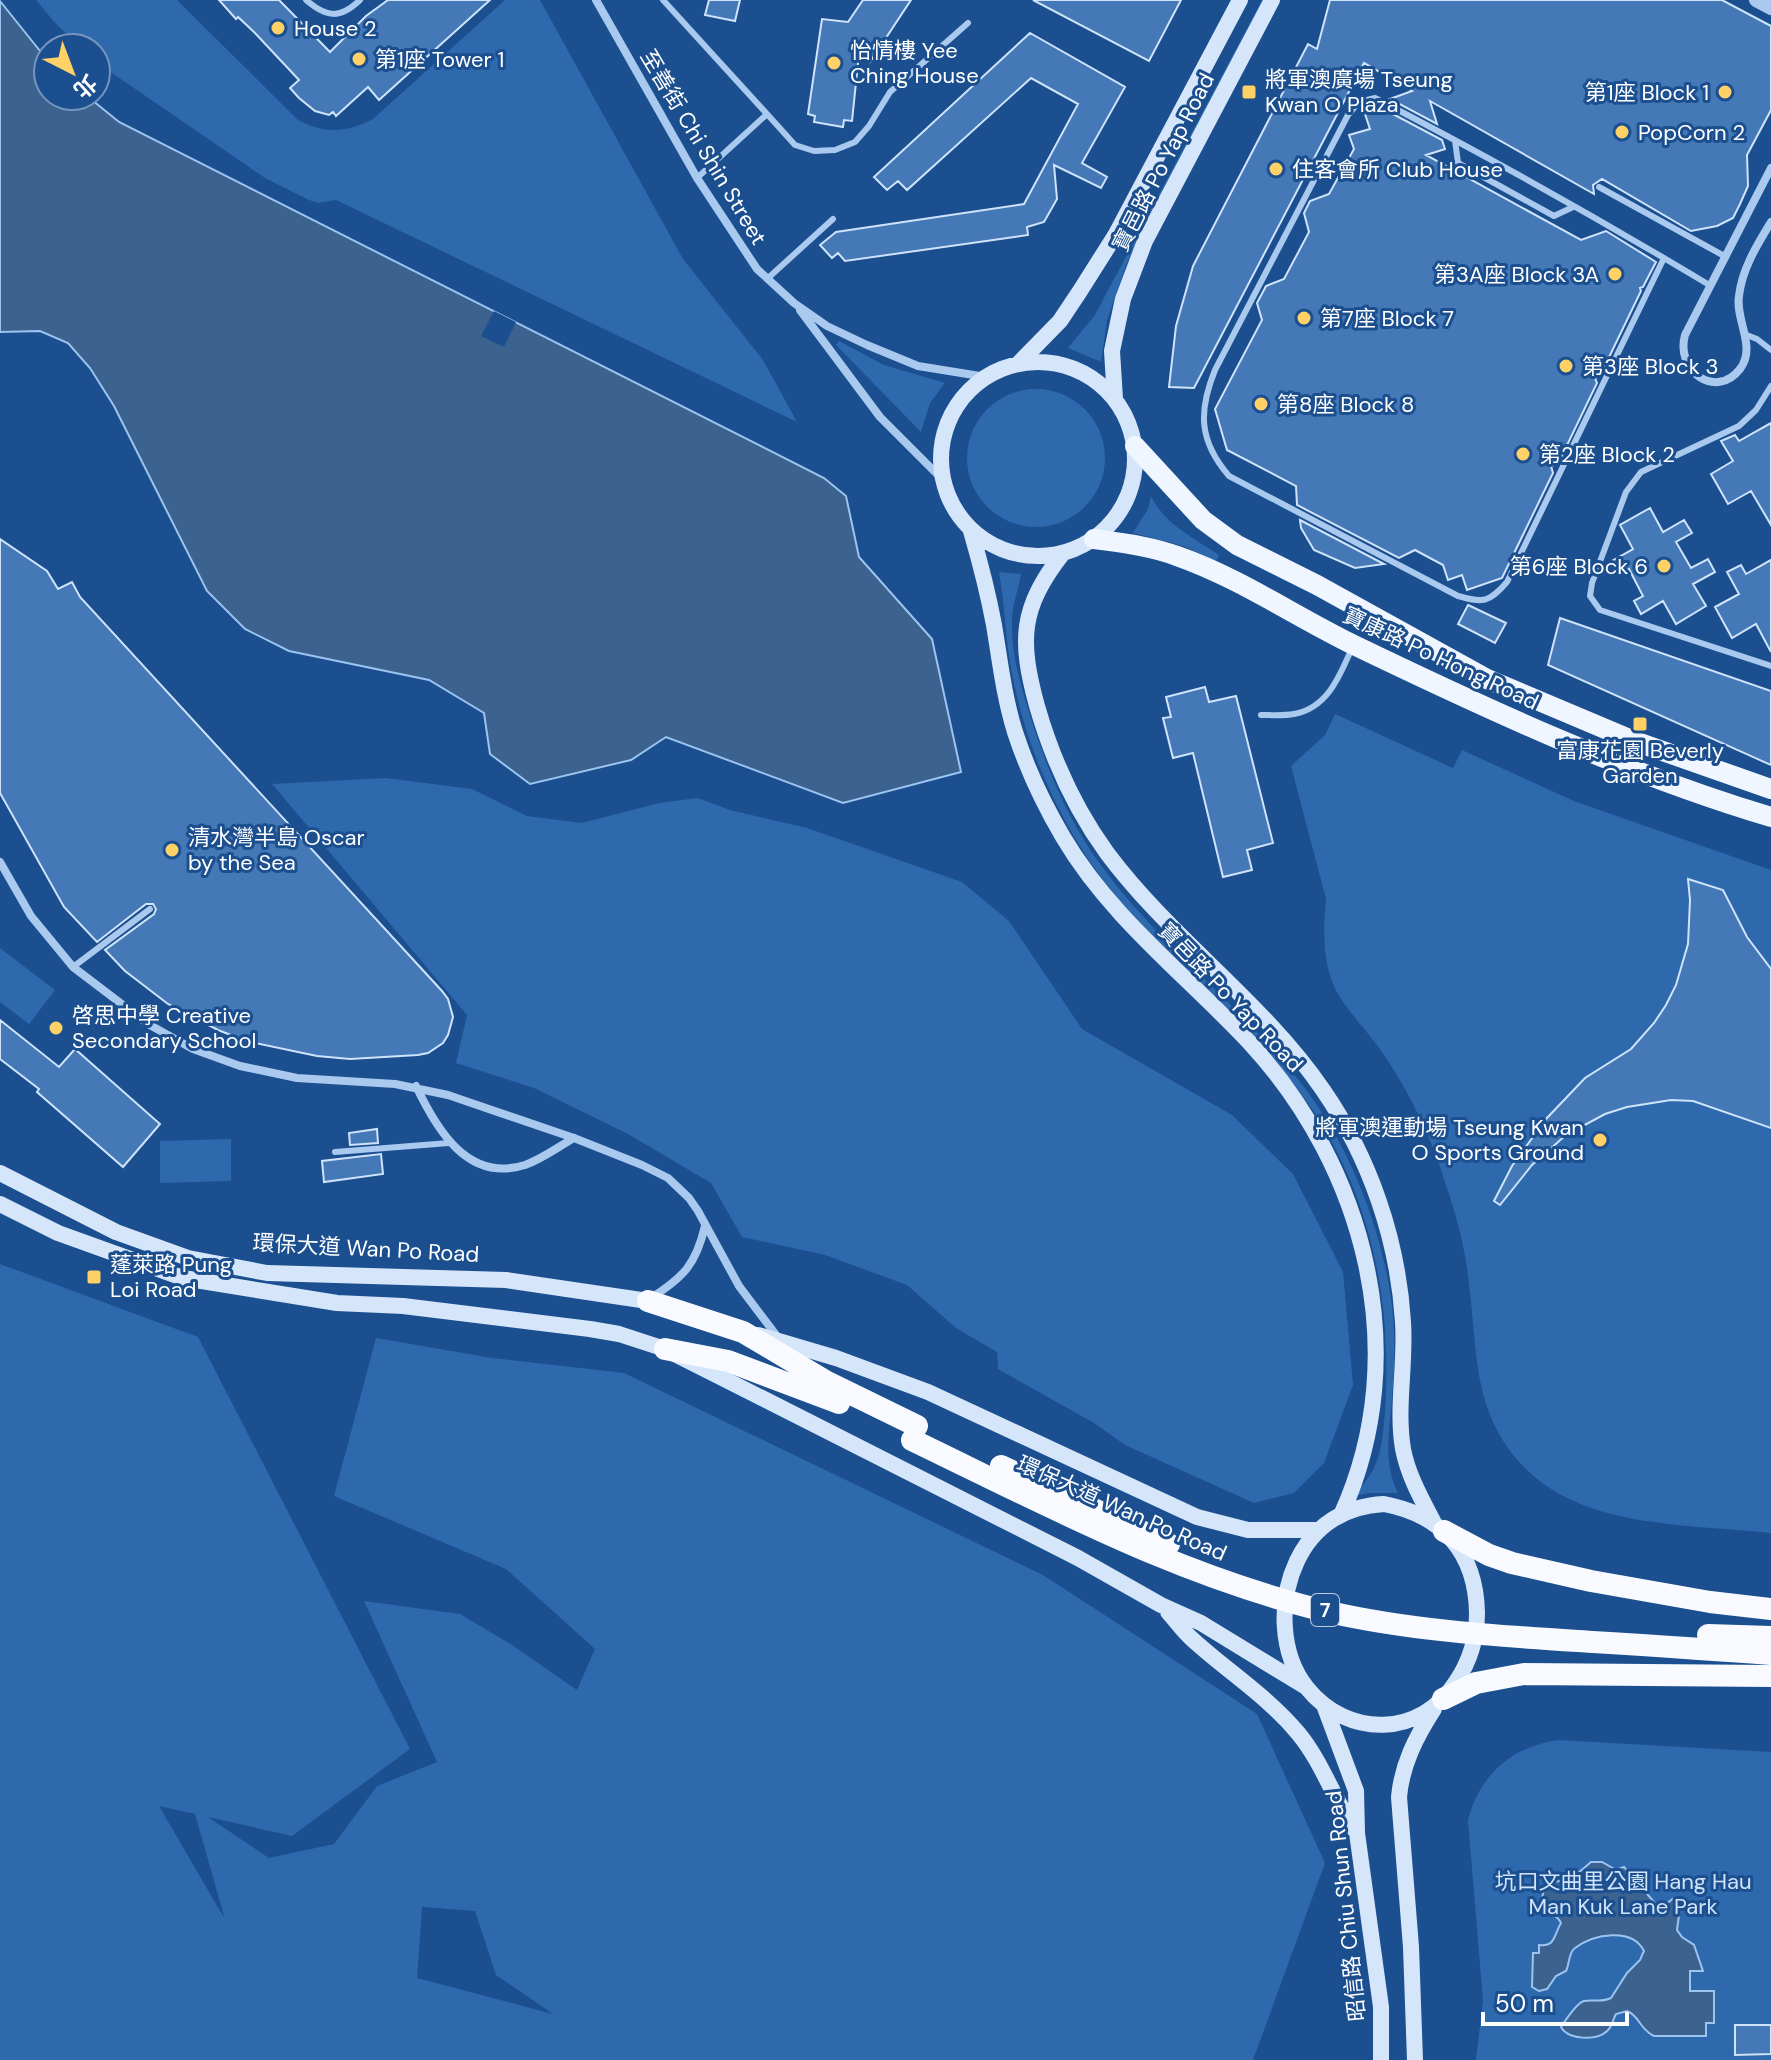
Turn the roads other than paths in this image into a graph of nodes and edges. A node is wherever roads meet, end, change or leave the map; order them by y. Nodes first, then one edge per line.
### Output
1 (306, 0) edge
2 (360, 0) edge
3 (596, 0) edge
4 (663, 0) edge
5 (1240, 0) edge
6 (1272, 0) edge
7 (1756, 0) edge
8 (1771, 8) edge
9 (968, 23) dead end
10 (767, 114) junction
11 (1455, 140) junction
12 (1771, 168) edge
13 (697, 178) junction
14 (1599, 187) dead end
15 (1573, 207) junction
16 (833, 219) dead end
17 (1771, 222) edge
18 (1726, 257) junction
19 (1664, 258) junction
20 (767, 279) junction
21 (1711, 286) junction
22 (794, 303) junction
23 (1744, 334) junction
24 (1771, 350) edge
25 (1018, 364) junction
26 (986, 377) junction
27 (1771, 386) edge
28 (1115, 399) junction
29 (1135, 446) junction
30 (943, 480) junction
31 (971, 531) junction
32 (1094, 539) junction
33 (1063, 553) junction
34 (1354, 645) junction
35 (1771, 666) edge
36 (1261, 715) dead end
37 (1771, 789) edge
38 (1771, 817) edge
39 (0, 862) edge
40 (150, 909) dead end
41 (73, 967) junction
42 (416, 1086) junction
43 (574, 1138) junction
44 (449, 1143) junction
45 (335, 1152) dead end
46 (0, 1173) edge
47 (0, 1204) edge
48 (706, 1225) junction
49 (648, 1301) junction
50 (743, 1332) junction
51 (780, 1340) junction
52 (665, 1349) junction
53 (914, 1433) junction
54 (1342, 1513) junction
55 (1439, 1526) junction
56 (1318, 1530) junction
57 (1161, 1605) junction
58 (1771, 1609) edge
59 (1771, 1637) edge
60 (1771, 1654) edge
61 (1771, 1676) edge
62 (1306, 1687) junction
63 (1439, 1703) junction
64 (1324, 1705) junction
65 (1357, 1833) junction
66 (1381, 2060) edge
67 (1415, 2060) edge

1 - 2 lane
3 - 13 street, 至善街 Chi Shin Street
4 - 10 lane
5 - 25 main road, 寶邑路 Po Yap Road
6 - 28 main road, 寶邑路 Po Yap Road
7 - 8 street
9 - 10 lane
10 - 13 lane
11 - 15 lane
11 - 15 lane
11 - 19 lane
12 - 18 street
13 - 20 street, 至善街 Chi Shin Street
14 - 18 lane
15 - 19 lane
16 - 20 lane
17 - 23 street
18 - 21 street
19 - 21 lane
20 - 22 street, 至善街 Chi Shin Street
21 - 23 street
22 - 26 street, 至善街 Chi Shin Street
22 - 30 street, 至善街 Chi Shin Street
23 - 24 lane
25 - 26 main road, 寶邑路 Po Yap Road
25 - 28 main road, 寶邑路 Po Yap Road
26 - 30 main road, 寶邑路 Po Yap Road
27 - 35 lane
28 - 29 main road, 寶邑路 Po Yap Road
29 - 32 main road, 寶邑路 Po Yap Road
29 - 37 main road, 寶康路 Po Hong Road
30 - 31 main road, 寶邑路 Po Yap Road
31 - 33 main road, 寶邑路 Po Yap Road
31 - 54 main road, 寶邑路 Po Yap Road
32 - 33 main road, 寶邑路 Po Yap Road
32 - 34 main road, 寶康路 Po Hong Road
33 - 55 main road, 寶邑路 Po Yap Road
34 - 36 lane
34 - 38 main road, 寶康路 Po Hong Road
39 - 41 street
40 - 41 lane
41 - 42 street
42 - 43 street
42 - 44 street
43 - 44 street
43 - 48 street
44 - 45 lane
46 - 49 main road, 環保大道 Wan Po Road
47 - 52 main road, 環保大道 Wan Po Road
48 - 49 street
48 - 51 street
49 - 50 highway, 環保大道 Wan Po Road / 7
50 - 51 main road, 環保大道 Wan Po Road
50 - 53 highway, 環保大道 Wan Po Road / 7
51 - 56 main road, 環保大道 Wan Po Road
52 - 53 highway, 環保大道 Wan Po Road / 7
52 - 57 main road, 環保大道 Wan Po Road
53 - 59 highway, 環保大道 Wan Po Road / 7, bridge
53 - 60 highway, 環保大道 Wan Po Road / 7, bridge
54 - 55 main road
54 - 56 main road
55 - 58 highway
55 - 63 main road
56 - 62 main road
57 - 62 main road, 環保大道 Wan Po Road
57 - 65 main road
61 - 63 highway
62 - 64 main road
63 - 64 main road
63 - 67 main road
64 - 65 main road, 昭信路 Chiu Shun Road
65 - 66 main road, 昭信路 Chiu Shun Road

